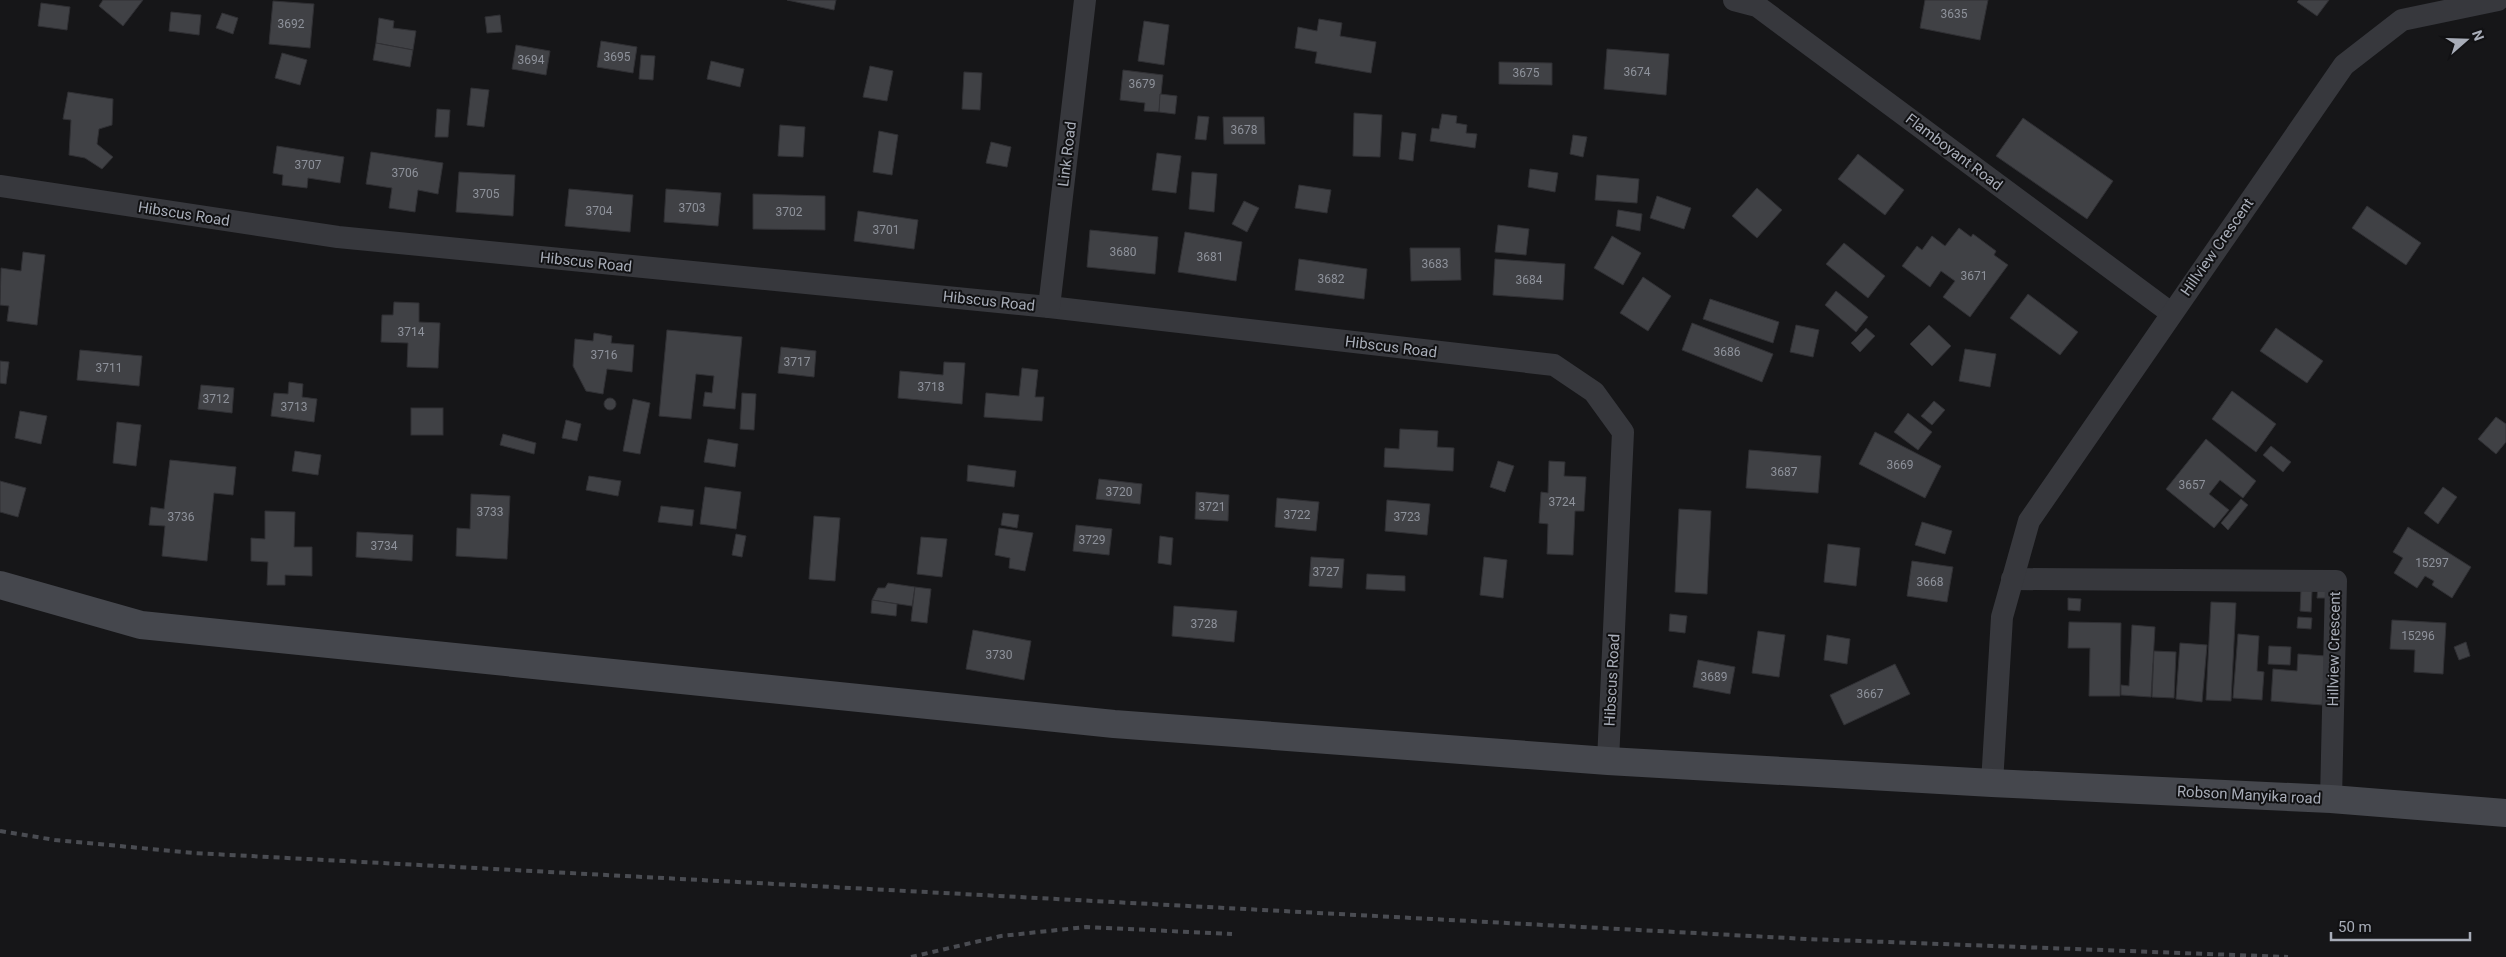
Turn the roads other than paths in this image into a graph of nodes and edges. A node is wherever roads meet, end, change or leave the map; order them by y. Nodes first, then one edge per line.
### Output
1 (1085, 0) edge
2 (1734, 0) edge
3 (2498, 0) edge
4 (0, 186) edge
5 (1049, 307) junction
6 (2171, 313) junction
7 (2012, 579) junction
8 (0, 585) edge
9 (1608, 761) junction
10 (1992, 783) junction
11 (2331, 799) junction
12 (2506, 813) edge

1 - 5 street, Link Road
2 - 6 street, Flamboyant Road
3 - 6 street, Hillview Crescent
4 - 5 street, Hibscus Road
5 - 9 street, Hibscus Road
6 - 7 street, Hillview Crescent
7 - 10 street, Hillview Crescent
7 - 11 street, Hillview Crescent
8 - 9 street, Robson Manyika road
9 - 10 street, Robson Manyika road
10 - 11 street, Robson Manyika road
11 - 12 street, Robson Manyika road

